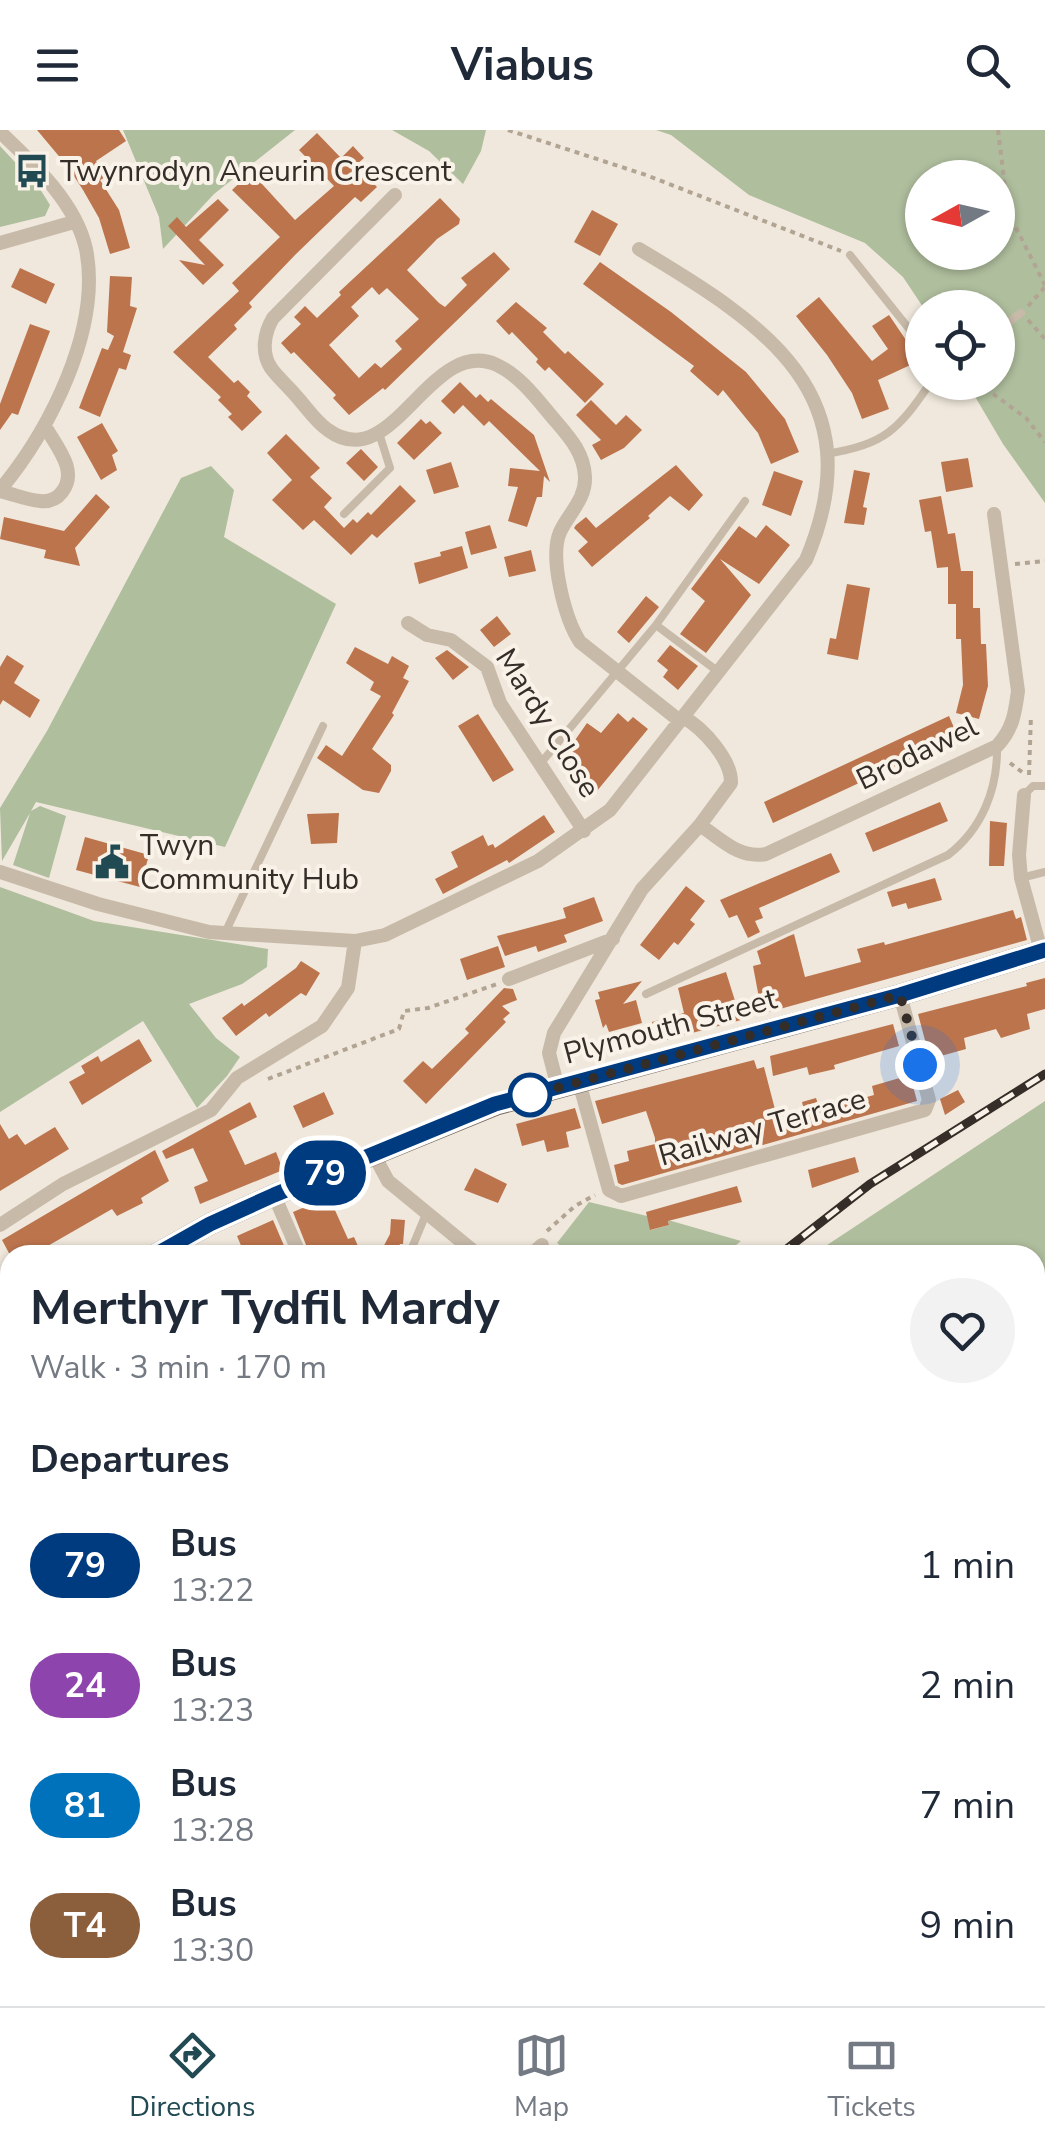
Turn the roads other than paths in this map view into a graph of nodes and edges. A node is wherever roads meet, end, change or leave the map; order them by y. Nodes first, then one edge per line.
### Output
1 (0, 132) edge
2 (395, 195) dead end
3 (74, 222) junction
4 (0, 243) edge
5 (639, 249) dead end
6 (850, 255) road end
7 (1022, 313) road end
8 (1015, 318) edge
9 (905, 324) edge
10 (919, 400) edge
11 (45, 426) junction
12 (379, 433) junction
13 (826, 454) junction
14 (0, 490) edge
15 (745, 501) dead end
16 (344, 514) dead end
17 (994, 514) dead end
18 (408, 623) dead end
19 (656, 626) junction
20 (618, 671) junction
21 (720, 674) junction
22 (682, 719) junction
23 (323, 726) dead end
24 (997, 746) junction
25 (540, 764) junction
26 (1045, 786) edge
27 (1024, 795) joint
28 (700, 826) junction
29 (584, 831) junction
30 (0, 872) edge
31 (1045, 872) edge
32 (1021, 878) junction
33 (225, 933) junction
34 (614, 938) junction
35 (355, 940) junction
36 (1043, 951) edge
37 (509, 979) road end
38 (646, 994) dead end
39 (900, 995) junction
40 (568, 1084) junction
41 (373, 1153) junction
42 (274, 1195) junction
43 (426, 1214) junction
44 (0, 1224) edge
45 (173, 1245) edge
46 (296, 1245) edge
47 (413, 1245) edge
48 (465, 1245) edge

1 - 3 street
2 - 12 street
3 - 4 street
3 - 11 street
5 - 13 street
6 - 9 lane
7 - 8 lane
10 - 13 lane
11 - 14 street
11 - 14 street
12 - 16 lane
12 - 20 street
13 - 21 street
15 - 19 lane
17 - 24 street, Brodawel
18 - 25 street, Mardy Close
19 - 20 lane
19 - 21 lane
20 - 22 street
20 - 25 lane
21 - 22 street
22 - 28 street
22 - 29 street
23 - 33 lane
24 - 28 street, Brodawel
24 - 38 lane
25 - 29 street, Mardy Close
26 - 27 lane
27 - 32 street
28 - 34 street
29 - 35 street
30 - 33 street
31 - 32 lane
32 - 36 street
33 - 35 street
34 - 37 street
34 - 40 street
35 - 44 street
36 - 39 main road, Plymouth Street
39 - 40 main road, Plymouth Street
39 - 40 street, Railway Terrace
40 - 41 main road, Plymouth Street
41 - 42 main road, Plymouth Street
41 - 43 street
42 - 45 main road, Plymouth Street
42 - 46 street
43 - 47 lane
43 - 48 street

